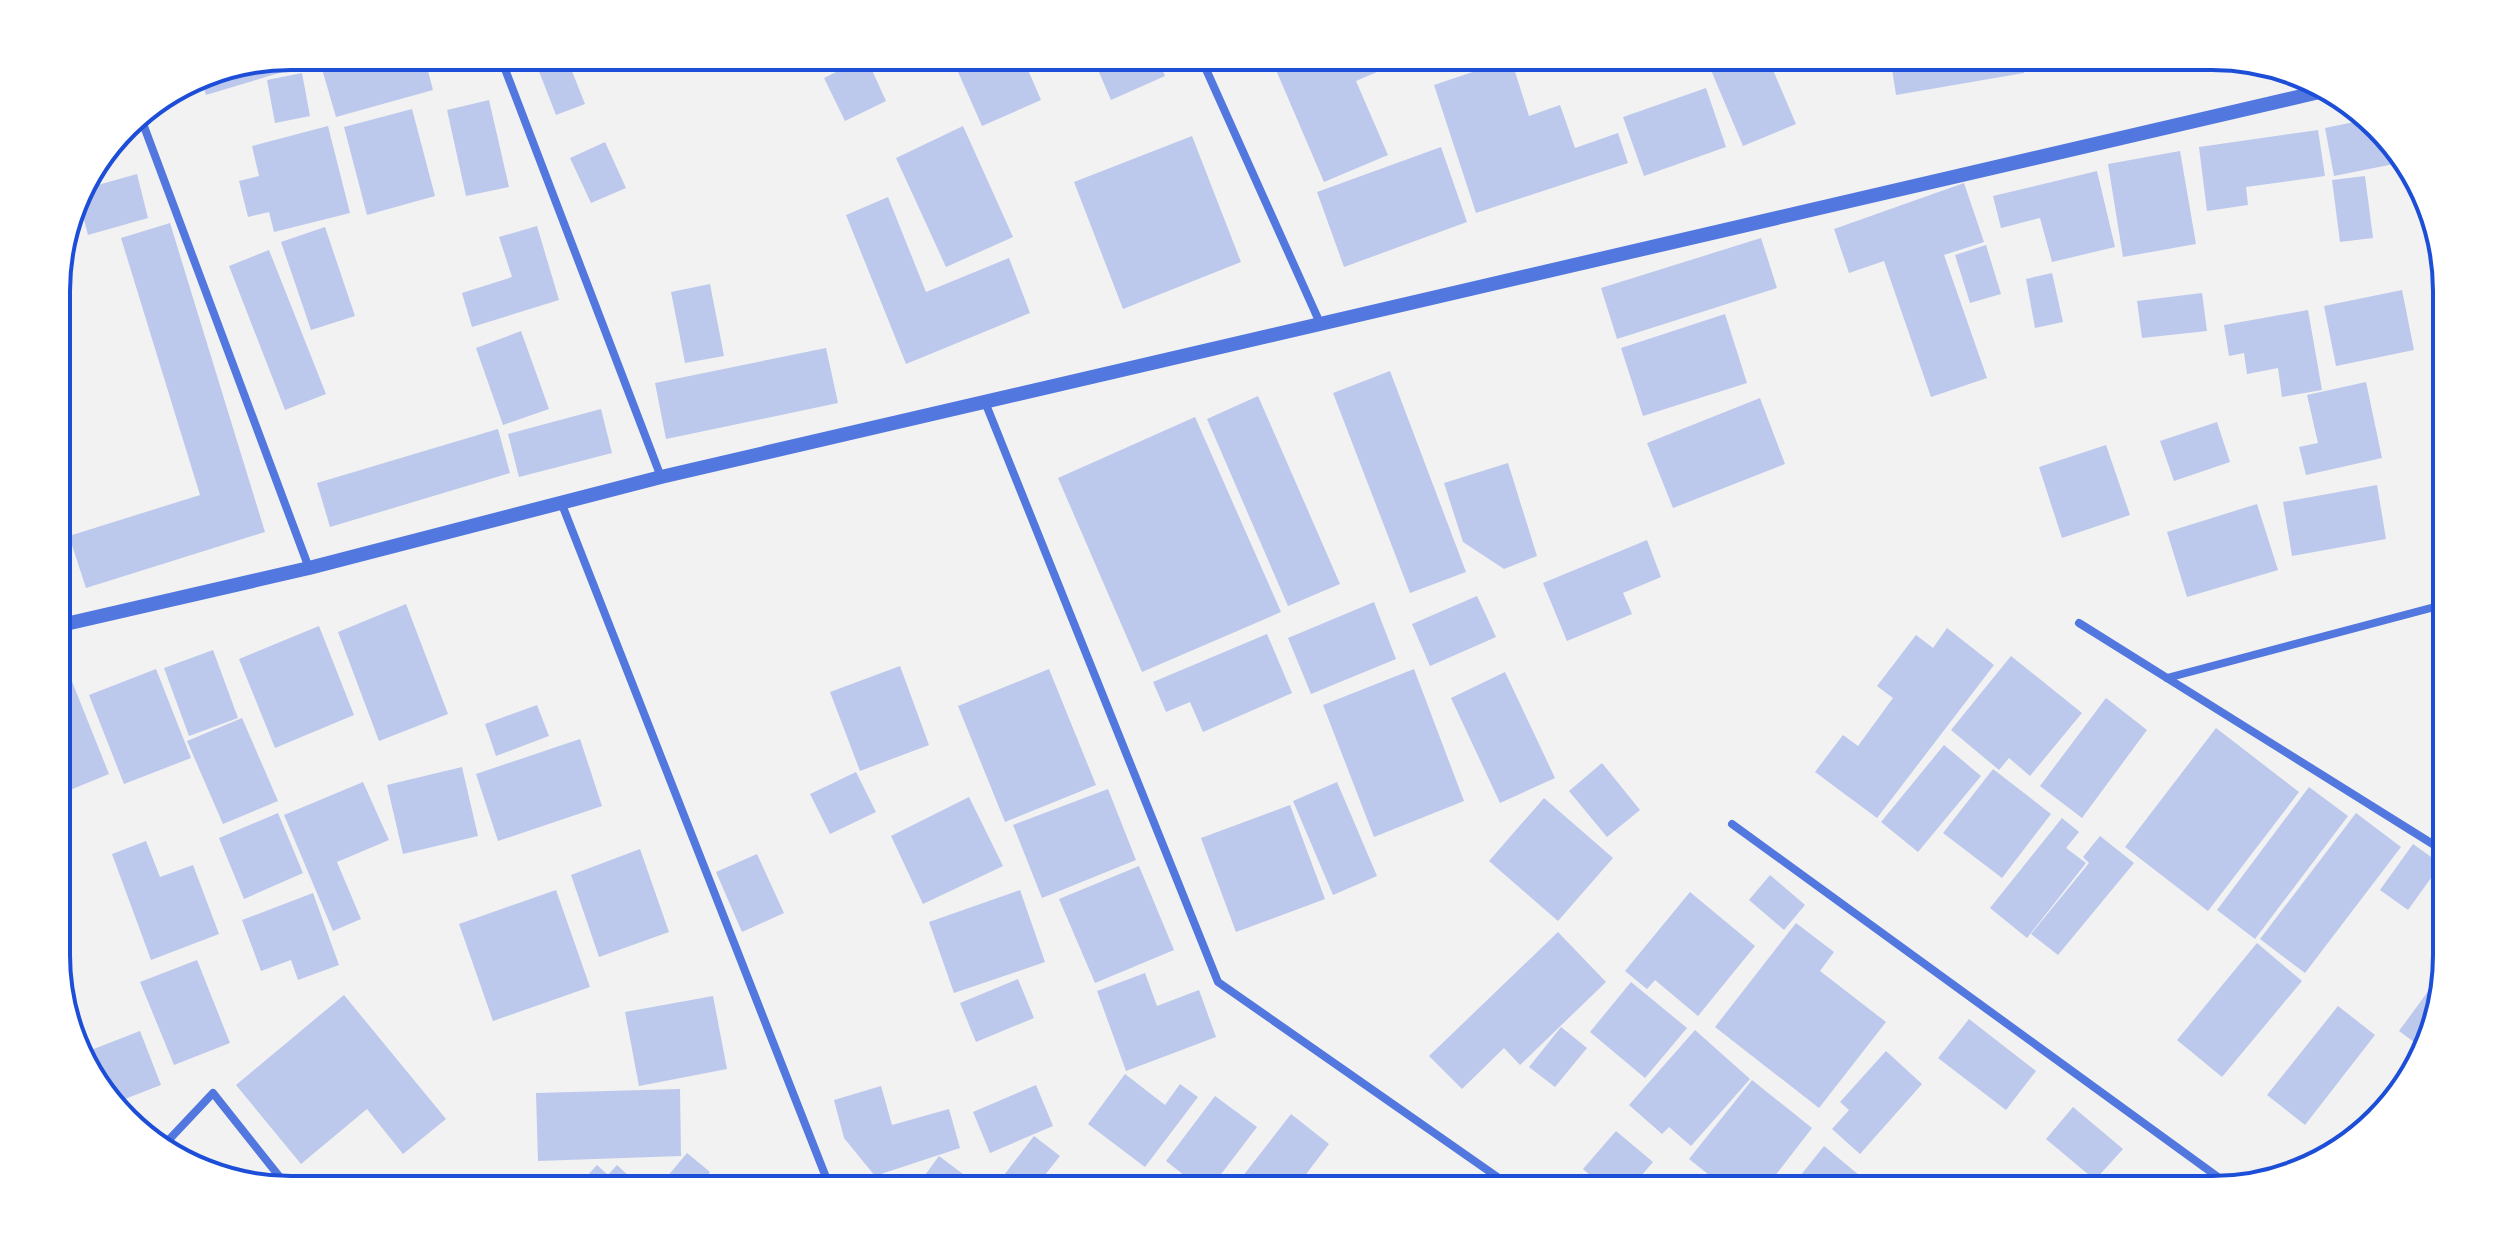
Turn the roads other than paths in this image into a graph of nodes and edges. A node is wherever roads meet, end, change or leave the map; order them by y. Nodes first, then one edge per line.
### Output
1 (505, 70) edge
2 (1206, 70) edge
3 (2311, 94) edge
4 (144, 126) edge
5 (1320, 323) junction
6 (985, 402) junction
7 (661, 477) junction
8 (561, 502) junction
9 (309, 568) junction
10 (2433, 607) edge
11 (70, 623) edge
12 (2079, 623) dead end
13 (2167, 678) junction
14 (1732, 824) dead end
15 (2433, 844) edge
16 (169, 1140) edge
17 (279, 1176) edge
18 (826, 1176) edge
19 (1496, 1176) edge
20 (2216, 1176) edge

1 - 7 street
2 - 5 street
3 - 5 street
4 - 9 street
5 - 6 street
6 - 7 street
6 - 19 street
7 - 8 street
8 - 9 street
8 - 18 street
9 - 11 street
10 - 13 street
12 - 13 street
13 - 15 street
14 - 20 street
16 - 17 street

